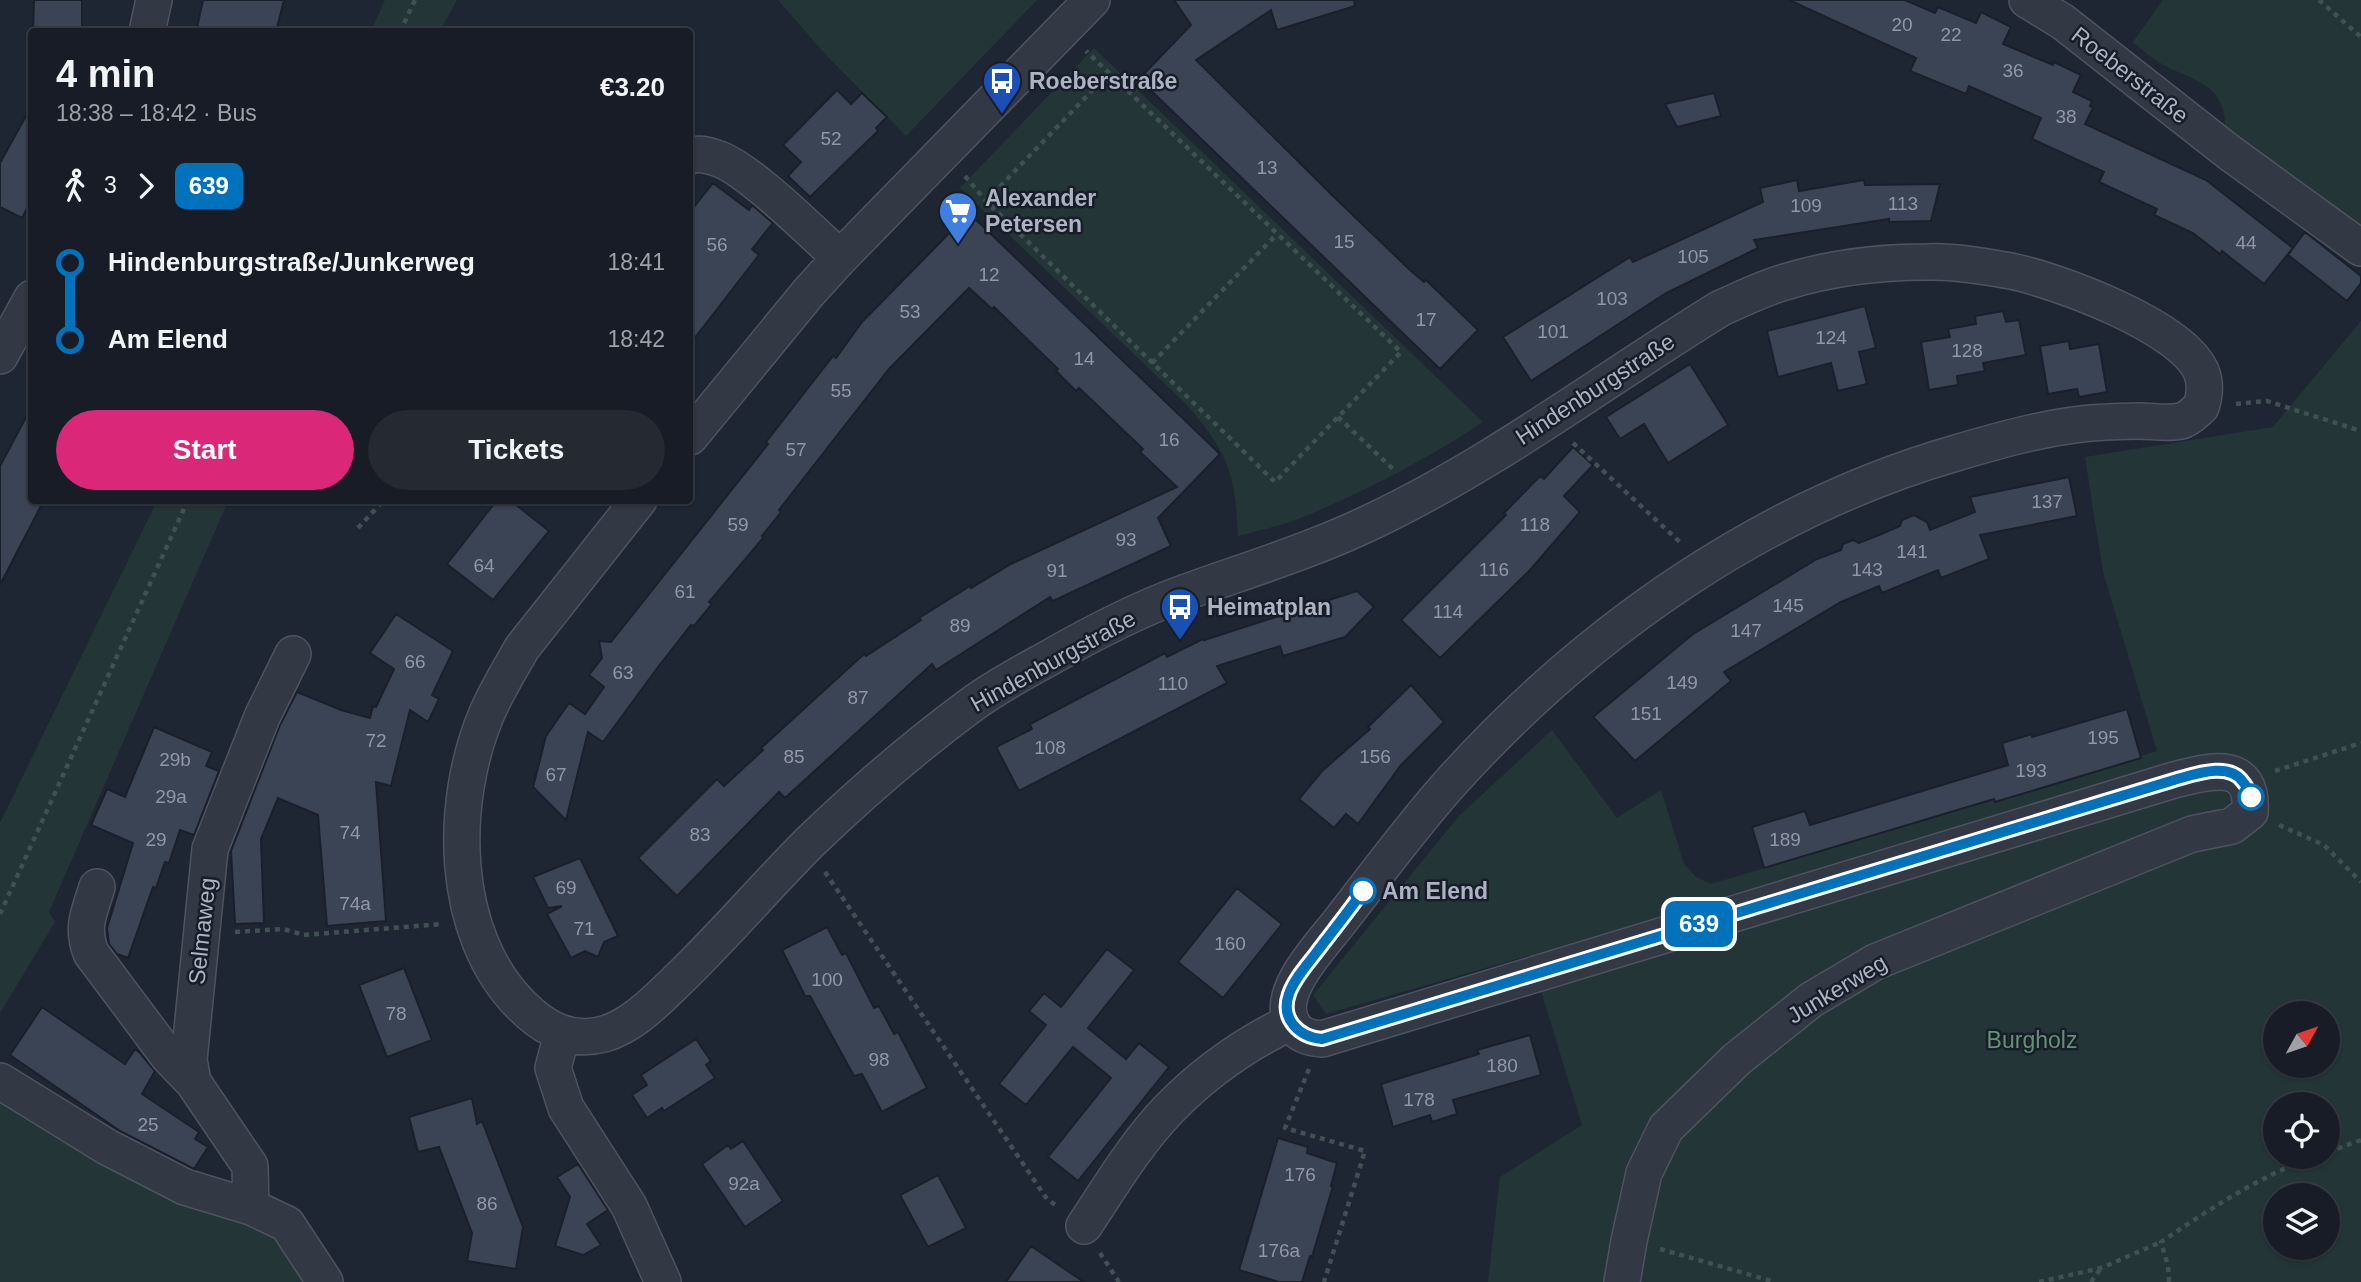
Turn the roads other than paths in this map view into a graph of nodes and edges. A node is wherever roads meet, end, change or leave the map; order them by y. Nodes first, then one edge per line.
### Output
1 (154, 0) edge
2 (1093, 0) edge
3 (2027, 0) edge
4 (147, 28) edge
5 (693, 154) edge
6 (2361, 248) edge
7 (840, 258) junction
8 (28, 305) edge
9 (0, 356) edge
10 (693, 433) edge
11 (636, 504) edge
12 (293, 654) dead end
13 (97, 887) dead end
14 (1291, 1022) junction
15 (562, 1034) junction
16 (0, 1081) edge
17 (193, 1082) junction
18 (251, 1207) junction
19 (1084, 1226) road end
20 (1618, 1269) edge
21 (325, 1282) edge
22 (663, 1282) edge

1 - 4 street
2 - 7 street
3 - 6 street, Roeberstraße
5 - 7 street
7 - 10 street
8 - 9 street
11 - 15 street, Hindenburgstraße
12 - 17 street, Selmaweg
13 - 17 street
14 - 15 street, Hindenburgstraße
14 - 19 street
14 - 20 street, Junkerweg
15 - 22 street
16 - 18 street
17 - 18 street, Selmaweg
18 - 21 street

